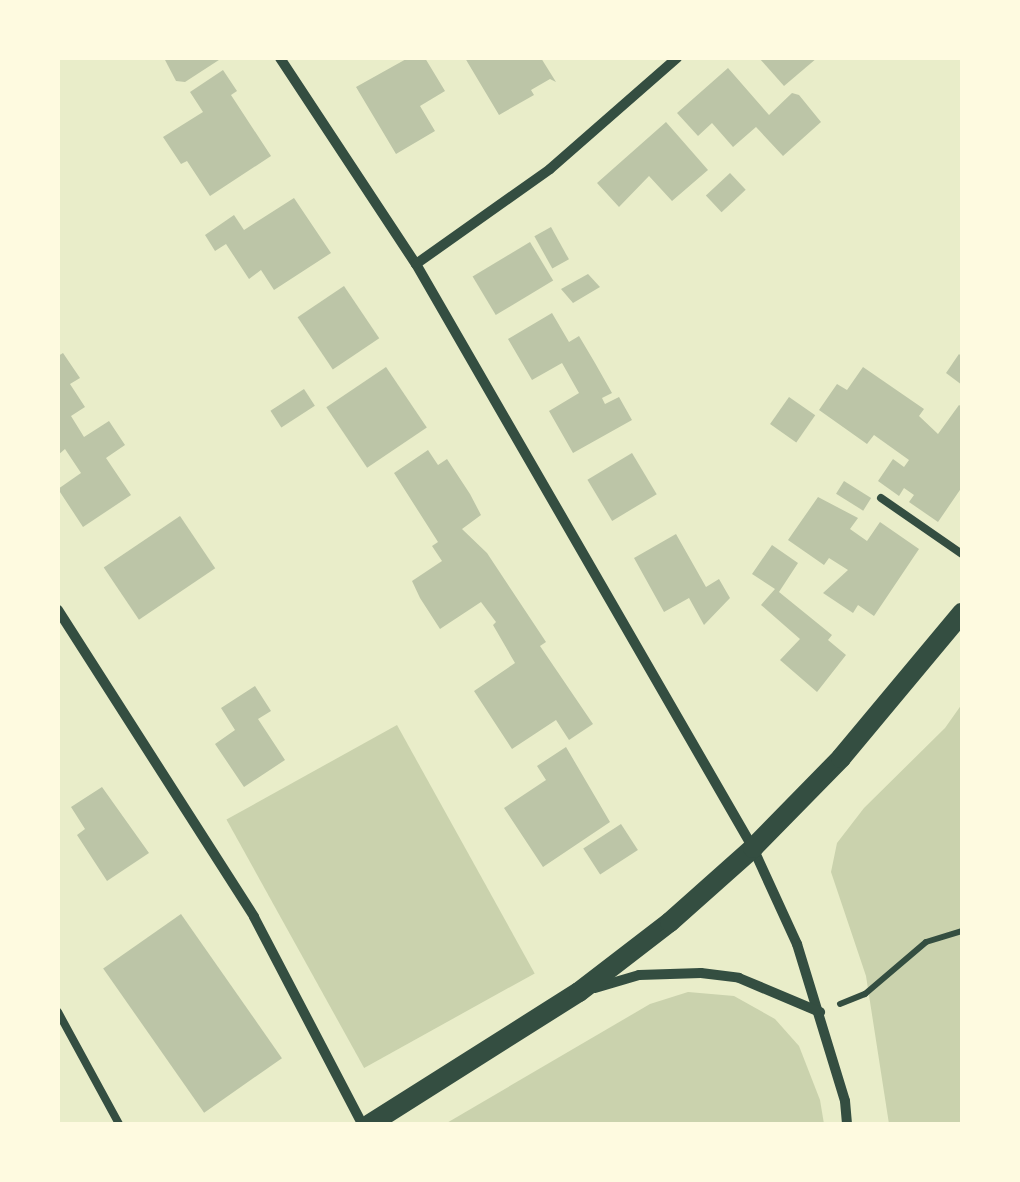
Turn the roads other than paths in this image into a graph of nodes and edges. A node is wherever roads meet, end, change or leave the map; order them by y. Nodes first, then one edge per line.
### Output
1 (280, 58) edge
2 (677, 58) edge
3 (416, 264) junction
4 (881, 498) dead end
5 (962, 554) edge
6 (58, 610) edge
7 (962, 613) edge
8 (753, 848) junction
9 (579, 992) junction
10 (58, 1012) edge
11 (820, 1012) junction
12 (119, 1124) edge
13 (362, 1124) edge
14 (370, 1124) edge
15 (847, 1124) edge

1 - 3 street
2 - 3 street
3 - 8 street
4 - 5 lane
6 - 13 street
7 - 8 main road
8 - 9 main road
8 - 11 street
9 - 11 street
9 - 14 main road
10 - 12 lane
11 - 15 street

